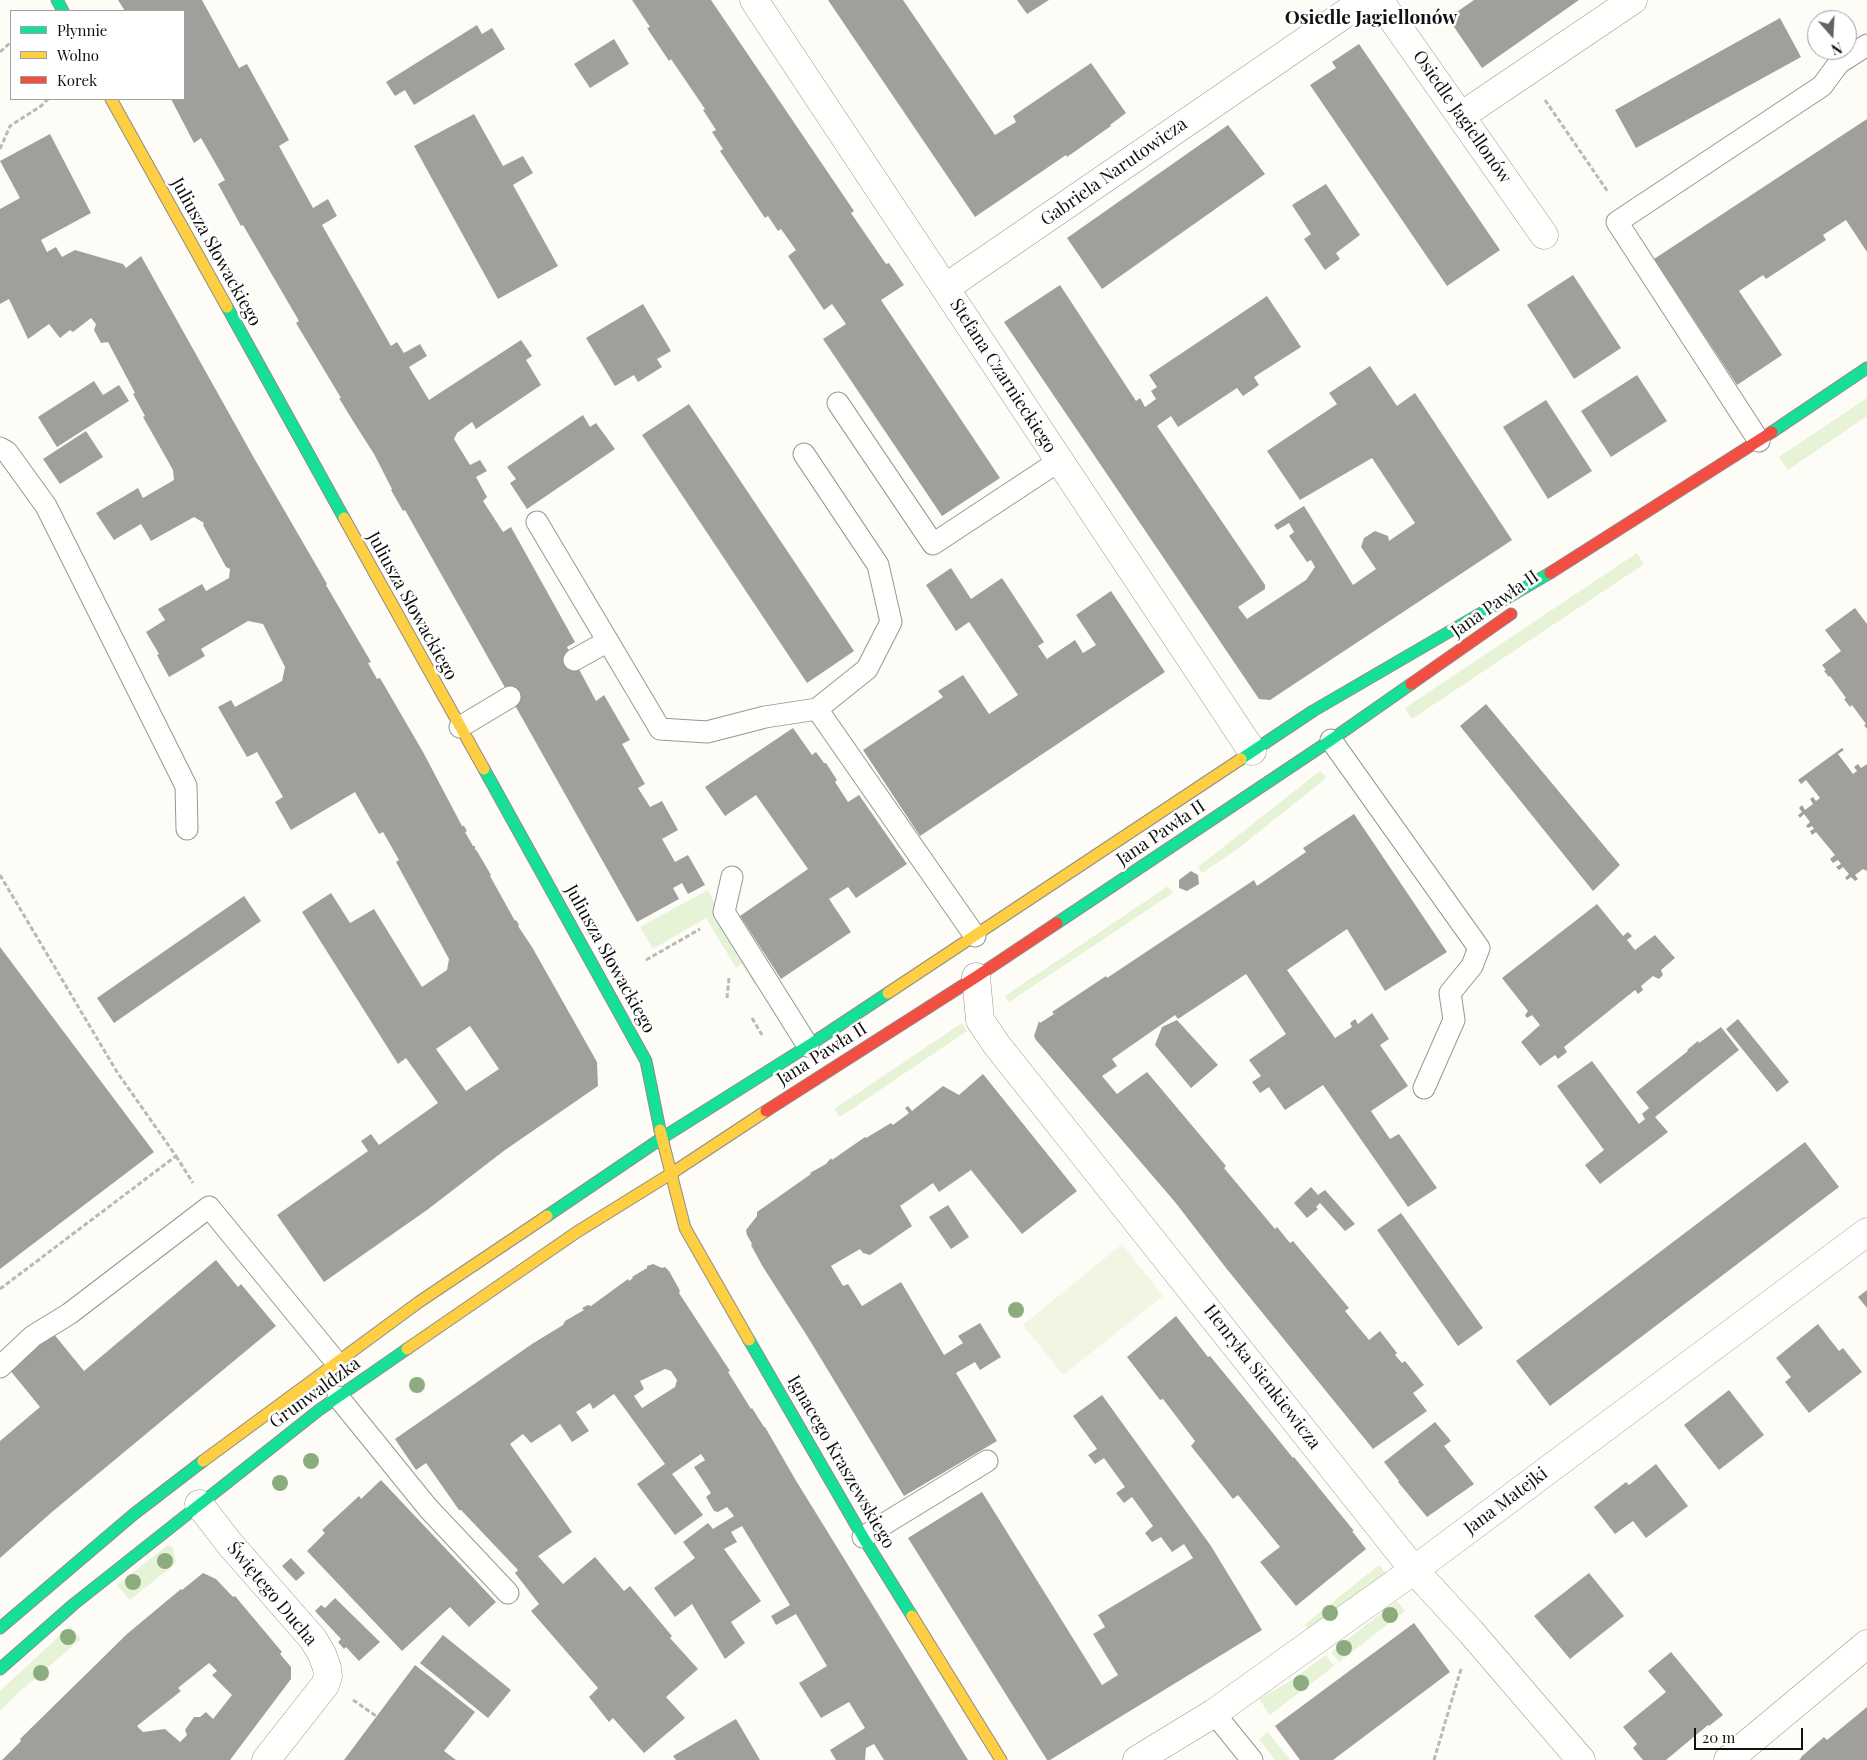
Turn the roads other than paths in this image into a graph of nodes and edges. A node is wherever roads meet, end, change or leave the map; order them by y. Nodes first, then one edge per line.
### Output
1 (754, 0) edge
2 (1366, 0) edge
3 (1379, 0) edge
4 (1633, 0) edge
5 (1867, 45) edge
6 (112, 100) edge
7 (1461, 116) junction
8 (1544, 234) dead end
9 (945, 288) junction
10 (1867, 368) edge
11 (838, 403) dead end
12 (1759, 441) junction
13 (0, 448) edge
14 (804, 454) dead end
15 (1059, 461) junction
16 (1659, 505) junction
17 (537, 522) dead end
18 (1547, 588) dead end
19 (1523, 605) dead end
20 (608, 641) junction
21 (574, 660) dead end
22 (510, 696) dead end
23 (816, 710) junction
24 (460, 726) junction
25 (1331, 740) junction
26 (1252, 751) junction
27 (187, 829) dead end
28 (732, 878) dead end
29 (975, 936) junction
30 (976, 978) junction
31 (808, 1046) junction
32 (1424, 1088) dead end
33 (662, 1138) junction
34 (672, 1173) junction
35 (1867, 1232) edge
36 (336, 1362) junction
37 (0, 1367) edge
38 (338, 1397) junction
39 (987, 1461) dead end
40 (199, 1504) junction
41 (864, 1536) junction
42 (1414, 1570) junction
43 (508, 1593) dead end
44 (0, 1628) edge
45 (1867, 1644) edge
46 (2, 1663) edge
47 (1214, 1712) junction
48 (266, 1760) edge
49 (1001, 1760) edge
50 (1137, 1760) edge
51 (1252, 1760) edge
52 (1581, 1760) edge
53 (1728, 1760) edge

1 - 9 street, Stefana Czarnieckiego
2 - 9 street, Gabriela Narutowicza
3 - 7 street, Osiedle Jagiellonów
4 - 7 street
5 - 12 lane
6 - 24 main road, Juliusza Słowackiego
7 - 8 street, Osiedle Jagiellonów
9 - 15 street, Stefana Czarnieckiego
10 - 12 main road, Jana Pawła II
11 - 15 lane
12 - 16 main road, Jana Pawła II
13 - 27 lane
14 - 23 lane
15 - 26 street, Stefana Czarnieckiego
16 - 18 main road, Jana Pawła II
16 - 26 main road, Jana Pawła II
17 - 20 lane
19 - 25 main road, Jana Pawła II
20 - 21 lane
20 - 23 lane
22 - 24 lane
23 - 29 lane
24 - 33 main road, Juliusza Słowackiego
25 - 30 main road, Jana Pawła II
25 - 32 lane
26 - 29 main road, Jana Pawła II
28 - 31 lane
29 - 31 main road, Jana Pawła II
30 - 34 main road, Jana Pawła II
30 - 42 street, Henryka Sienkiewicza
31 - 33 main road, Jana Pawła II
33 - 34 main road, Juliusza Słowackiego
33 - 36 main road, Grunwaldzka
34 - 38 main road, Grunwaldzka
34 - 41 main road, Ignacego Kraszewskiego
35 - 42 street, Jana Matejki
36 - 37 lane
36 - 44 main road, Grunwaldzka
38 - 40 main road, Grunwaldzka
38 - 43 lane
39 - 41 lane
40 - 46 main road, Grunwaldzka
40 - 48 street, Świętego Ducha
41 - 49 main road, Ignacego Kraszewskiego
42 - 47 street, Jana Matejki
42 - 52 street, Henryka Sienkiewicza
45 - 53 street
47 - 50 street, Jana Matejki
47 - 51 lane

